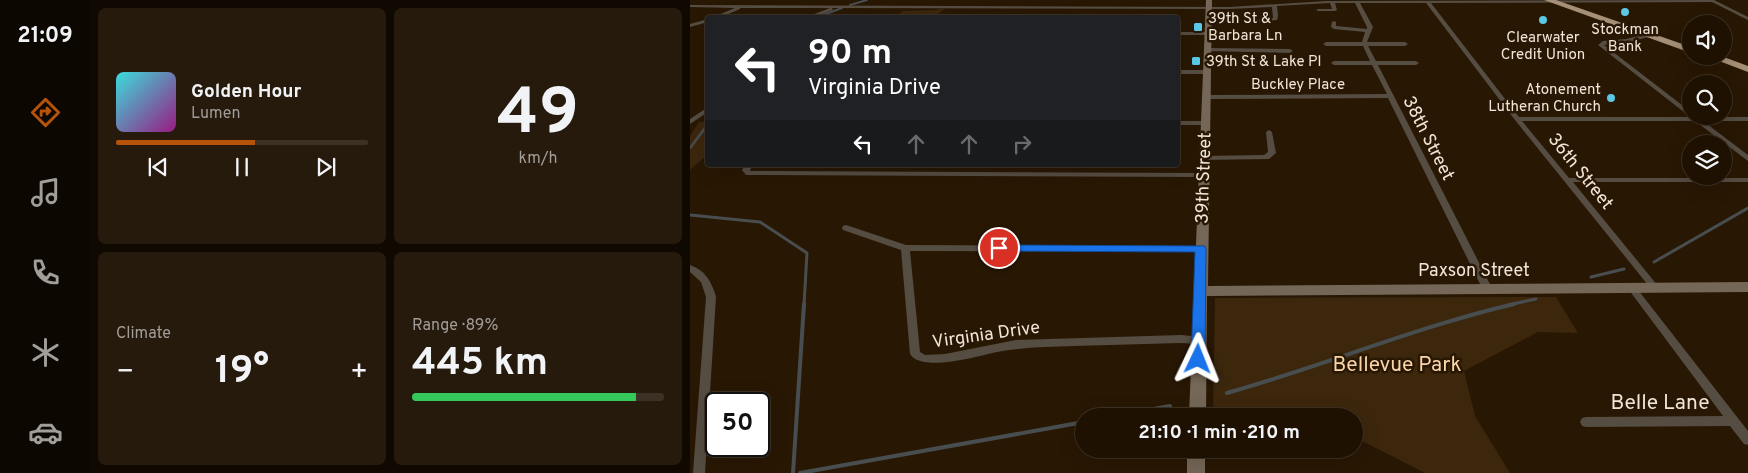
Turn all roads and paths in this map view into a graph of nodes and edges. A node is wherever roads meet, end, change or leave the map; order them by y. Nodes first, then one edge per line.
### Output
1 (765, 0) edge
2 (860, 0) edge
3 (1042, 0) edge
4 (1125, 0) edge
5 (1712, 0) edge
6 (1550, 1) edge
7 (1300, 2) edge
8 (1332, 2) junction
9 (1357, 2) junction
10 (1428, 2) junction
11 (1208, 4) edge
12 (1274, 5) junction
13 (690, 6) edge
14 (744, 6) junction
15 (839, 6) junction
16 (1037, 7) junction
17 (1122, 7) junction
18 (1318, 10) dead end
19 (721, 15) edge
20 (814, 15) edge
21 (1748, 19) edge
22 (705, 21) edge
23 (1257, 21) dead end
24 (1334, 22) dead end
25 (690, 26) edge
26 (1368, 31) junction
27 (1180, 34) edge
28 (1207, 34) junction
29 (1650, 35) junction
30 (1326, 44) dead end
31 (1365, 44) junction
32 (1405, 44) dead end
33 (1682, 47) edge
34 (1207, 50) junction
35 (1290, 51) dead end
36 (1334, 63) dead end
37 (1374, 63) junction
38 (1416, 63) dead end
39 (1732, 64) edge
40 (1748, 69) edge
41 (1180, 72) edge
42 (1206, 72) junction
43 (1391, 96) junction
44 (1205, 97) junction
45 (1682, 108) edge
46 (705, 110) edge
47 (1682, 117) edge
48 (1732, 118) edge
49 (1517, 119) junction
50 (1748, 119) edge
51 (690, 122) edge
52 (1180, 123) edge
53 (1204, 123) junction
54 (1704, 125) edge
55 (1269, 132) dead end
56 (1203, 158) junction
57 (1748, 159) edge
58 (748, 167) edge
59 (916, 167) edge
60 (911, 174) junction
61 (1203, 175) junction
62 (1566, 180) junction
63 (1748, 180) edge
64 (846, 228) dead end
65 (905, 248) junction
66 (1200, 249) junction
67 (690, 268) edge
68 (1487, 288) junction
69 (1632, 288) junction
70 (1655, 288) junction
71 (1748, 288) edge
72 (1200, 291) junction
73 (1198, 340) junction
74 (1197, 408) edge
75 (1733, 421) junction
76 (1586, 422) dead end
77 (1748, 440) edge
78 (1196, 458) edge
79 (699, 473) edge
80 (1196, 473) edge

1 - 14 street
2 - 15 street
3 - 16 street
4 - 17 street
5 - 6 street
5 - 21 street
6 - 10 street
6 - 29 highway
7 - 8 street
7 - 12 street
8 - 9 street
8 - 18 street
9 - 10 street
9 - 26 street
10 - 49 street, 36th Street
11 - 12 street
11 - 17 street
11 - 28 main road, 39th Street
12 - 23 street
13 - 14 street
14 - 15 street
14 - 19 street
15 - 16 street
15 - 20 street
16 - 17 street
22 - 25 street
24 - 26 street
26 - 31 street
27 - 28 street
28 - 34 main road, 39th Street
29 - 33 highway
29 - 45 street
30 - 31 street
31 - 32 street
31 - 37 street, 38th Street
34 - 35 street
34 - 42 main road, 39th Street
36 - 37 street
37 - 38 street
37 - 43 street, 38th Street
39 - 40 highway
41 - 42 street
42 - 44 main road, 39th Street
43 - 44 street, Buckley Place
43 - 68 street, 38th Street
44 - 53 main road, 39th Street
46 - 51 street
47 - 49 street
48 - 50 street
49 - 62 street, 36th Street
52 - 53 street
53 - 56 main road, 39th Street
54 - 57 street
55 - 56 street
56 - 61 main road, 39th Street
58 - 60 street
59 - 60 street
60 - 61 street
61 - 66 main road, 39th Street
62 - 63 street
62 - 70 street, 36th Street
64 - 65 street
65 - 66 street
65 - 73 street, Virginia Drive
66 - 72 main road, 39th Street
67 - 79 street
68 - 69 main road, Paxson Street
68 - 72 main road, Paxson Street
69 - 70 main road, Paxson Street
69 - 75 street
70 - 71 main road, Paxson Street
72 - 73 main road, 39th Street
73 - 74 main road, 39th Street
75 - 76 street, Belle Lane
75 - 77 street
78 - 80 main road

